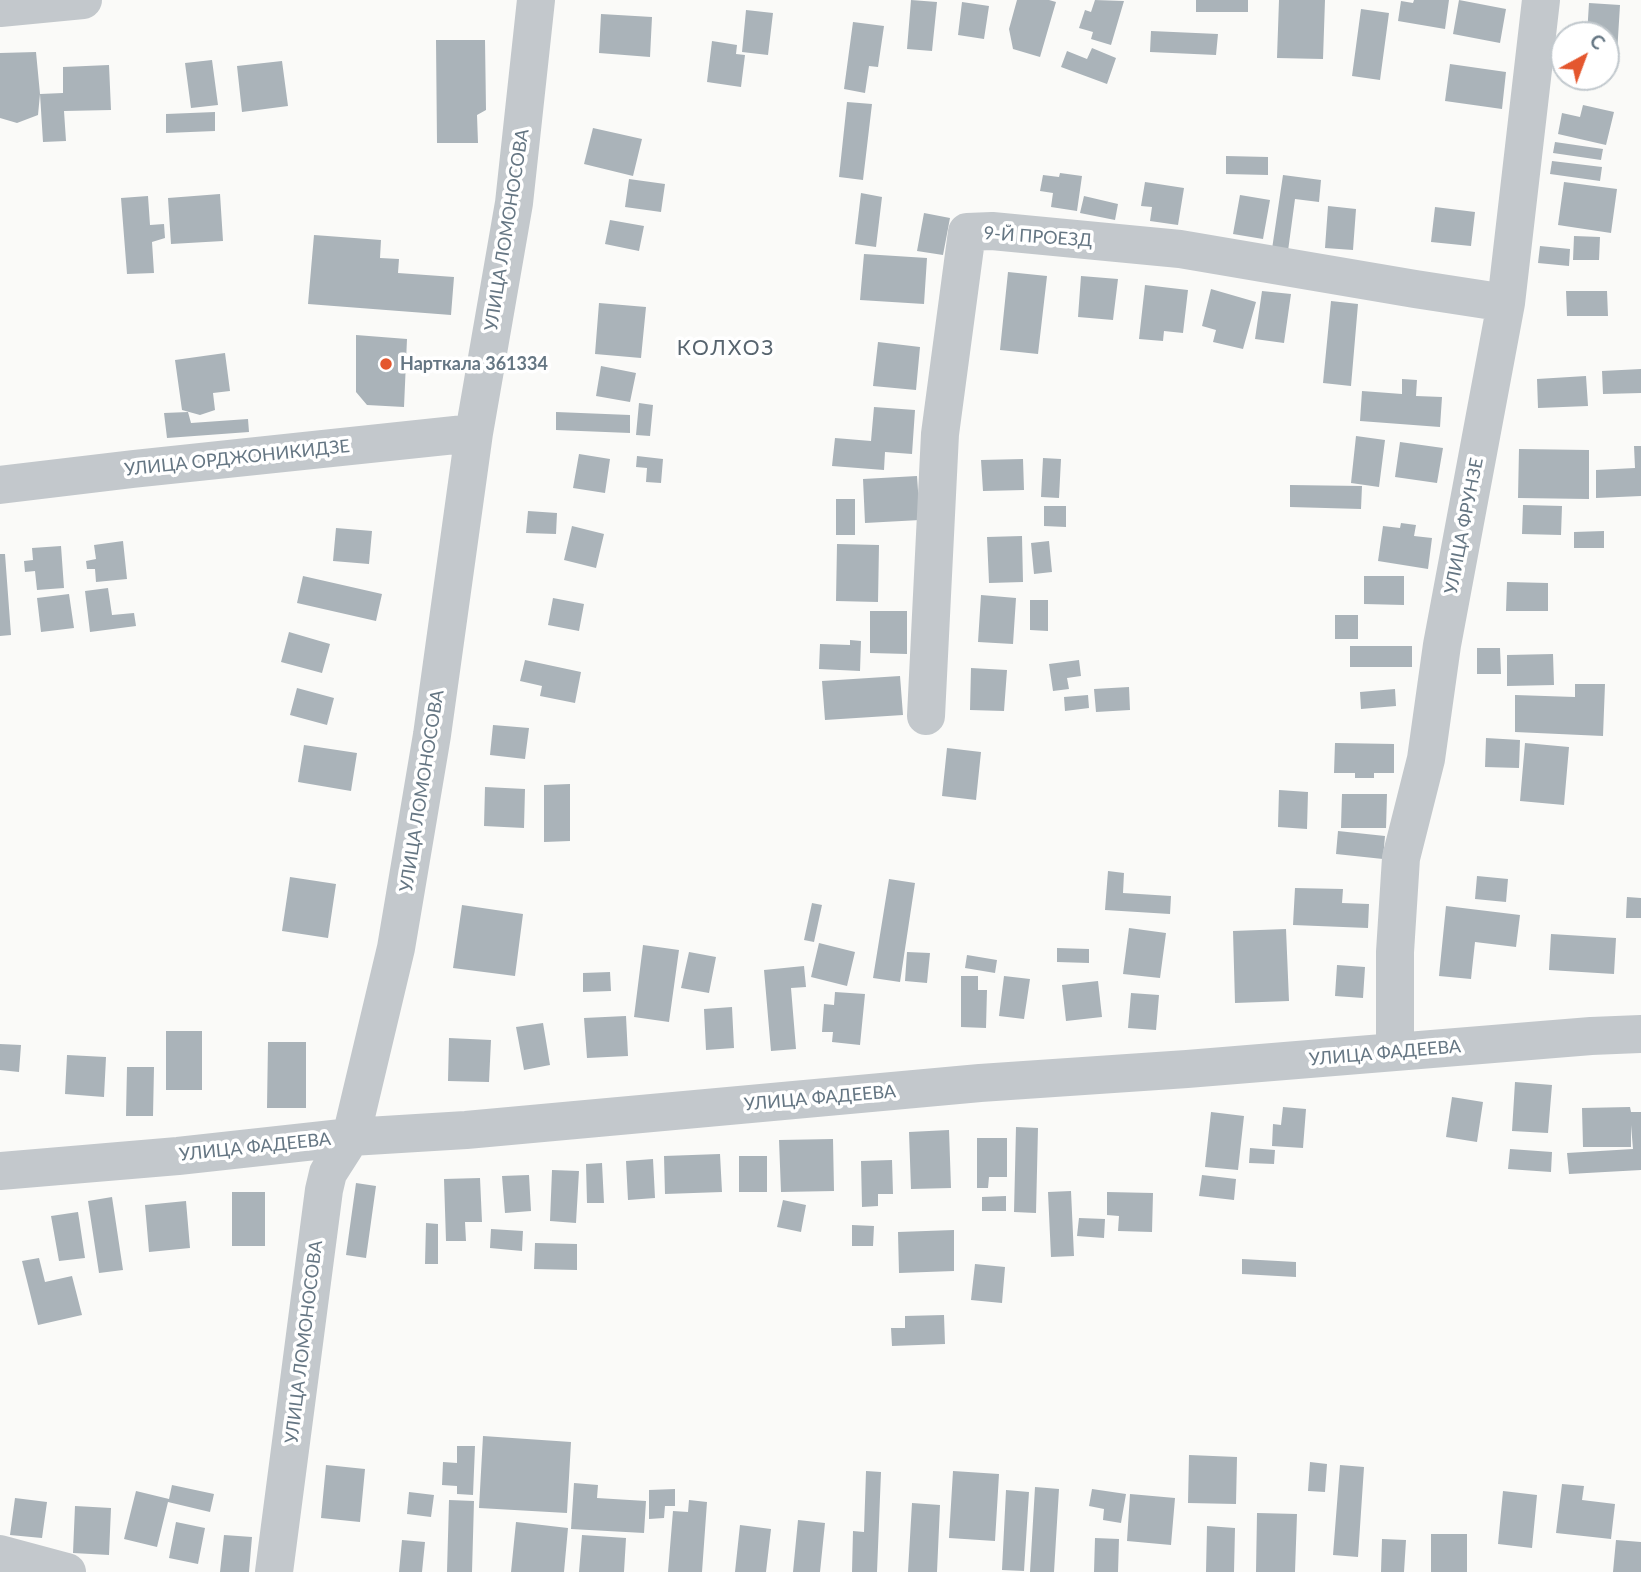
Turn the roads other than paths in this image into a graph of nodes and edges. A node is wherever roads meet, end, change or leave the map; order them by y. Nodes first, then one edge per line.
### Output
1 (83, 0) edge
2 (536, 0) edge
3 (1541, 0) edge
4 (0, 8) edge
5 (1506, 303) junction
6 (474, 433) junction
7 (0, 485) edge
8 (926, 716) dead end
9 (1641, 1034) edge
10 (1395, 1052) junction
11 (351, 1137) junction
12 (0, 1171) edge
13 (0, 1554) edge
14 (67, 1572) edge
15 (274, 1572) edge

1 - 4 street
2 - 6 street, УЛИЦА ЛОМОНОСОВА
3 - 5 street, УЛИЦА ФРУНЗЕ
5 - 8 street, 9-Й ПРОЕЗД
5 - 10 street, УЛИЦА ФРУНЗЕ
6 - 7 street, УЛИЦА ОРДЖОНИКИДЗЕ
6 - 11 street, УЛИЦА ЛОМОНОСОВА
9 - 10 street, УЛИЦА ФАДЕЕВА
10 - 11 street, УЛИЦА ФАДЕЕВА
11 - 12 street, УЛИЦА ФАДЕЕВА
11 - 15 street, УЛИЦА ЛОМОНОСОВА
13 - 14 street

